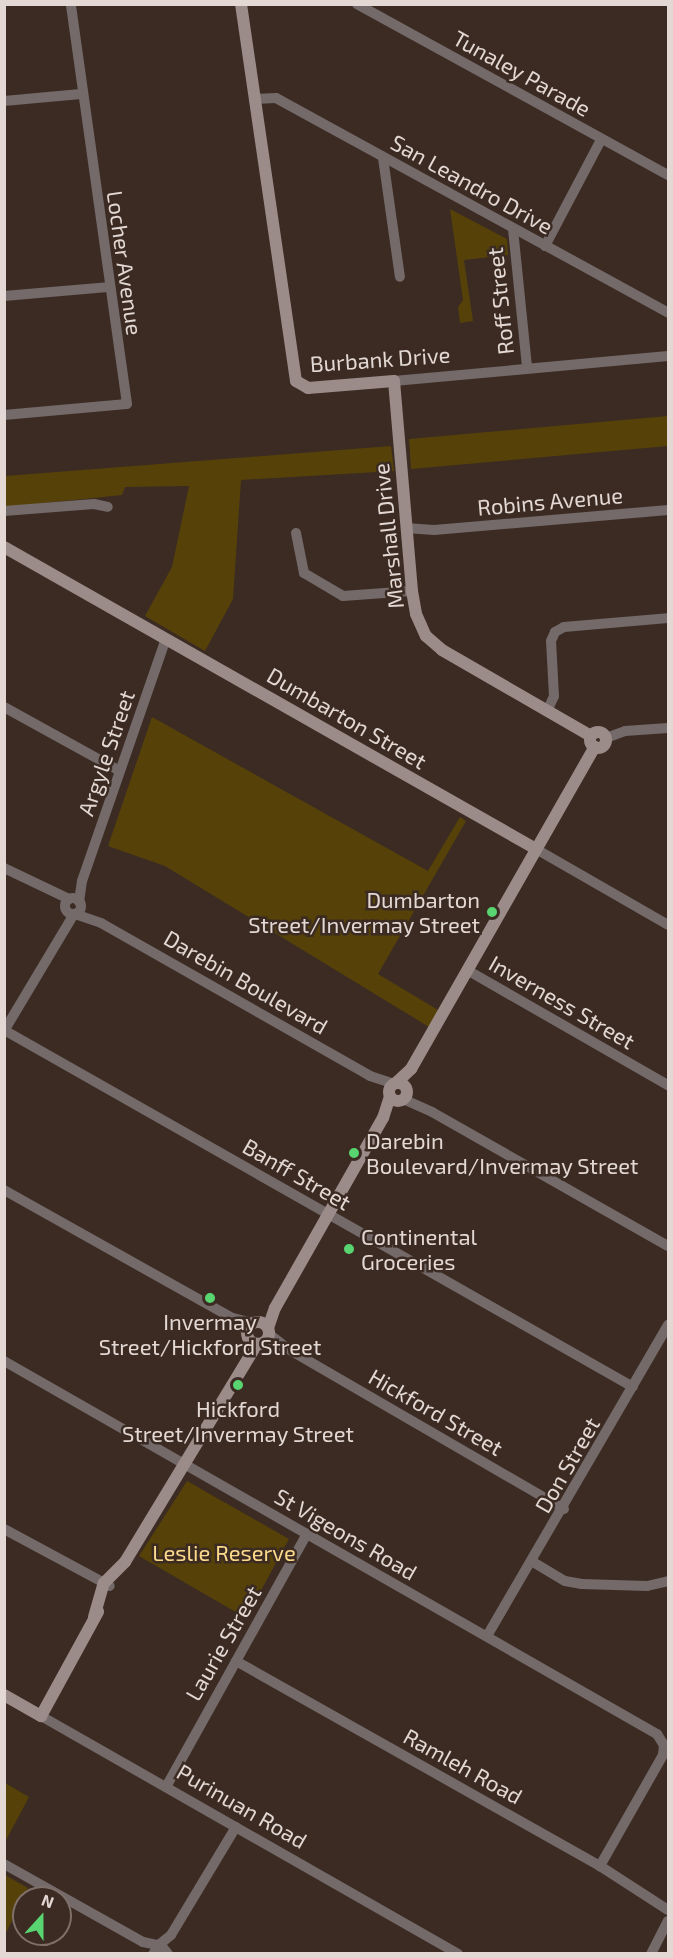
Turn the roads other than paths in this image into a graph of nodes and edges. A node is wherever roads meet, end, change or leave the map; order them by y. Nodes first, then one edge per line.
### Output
1 (241, 4) edge
2 (357, 4) edge
3 (71, 5) edge
4 (81, 94) junction
5 (255, 99) junction
6 (4, 101) edge
7 (601, 140) junction
8 (383, 158) junction
9 (669, 175) edge
10 (513, 229) junction
11 (545, 246) junction
12 (400, 277) dead end
13 (108, 287) junction
14 (4, 296) edge
15 (669, 313) edge
16 (669, 356) edge
17 (527, 368) junction
18 (394, 381) junction
19 (4, 415) edge
20 (108, 507) dead end
21 (669, 510) edge
22 (4, 511) edge
23 (407, 532) junction
24 (296, 533) dead end
25 (4, 547) edge
26 (412, 591) junction
27 (669, 618) edge
28 (166, 639) junction
29 (4, 707) edge
30 (548, 709) junction
31 (669, 728) edge
32 (606, 738) joint
33 (593, 741) junction
34 (120, 771) junction
35 (536, 849) junction
36 (4, 868) edge
37 (72, 906) junction
38 (669, 925) edge
39 (467, 970) junction
40 (5, 1030) edge
41 (669, 1085) edge
42 (398, 1092) junction
43 (4, 1190) edge
44 (328, 1214) junction
45 (669, 1246) edge
46 (669, 1325) edge
47 (258, 1333) junction
48 (4, 1361) edge
49 (633, 1387) junction
50 (183, 1463) junction
51 (564, 1509) junction
52 (4, 1529) edge
53 (307, 1534) junction
54 (533, 1562) junction
55 (669, 1581) edge
56 (107, 1585) junction
57 (490, 1638) junction
58 (236, 1661) junction
59 (4, 1695) edge
60 (38, 1714) junction
61 (164, 1785) junction
62 (233, 1826) junction
63 (4, 1864) edge
64 (600, 1866) junction
65 (668, 1911) edge
66 (667, 1928) edge
67 (162, 1950) edge
68 (458, 1953) edge
69 (651, 1953) edge

1 - 5 street, Burbank Drive
2 - 7 street, Tunaley Parade
3 - 4 street, Locher Avenue
4 - 6 street
4 - 13 street, Locher Avenue
5 - 8 street, San Leandro Drive
5 - 18 street, Burbank Drive
7 - 9 street, Tunaley Parade
7 - 11 street
8 - 10 street, San Leandro Drive
8 - 12 street
10 - 11 street, San Leandro Drive
10 - 17 street, Roff Street
11 - 15 street, San Leandro Drive
13 - 14 street
13 - 19 street, Locher Avenue
16 - 17 street, Burbank Drive
17 - 18 street, Burbank Drive
18 - 23 street, Marshall Drive
20 - 22 street
21 - 23 street, Robins Avenue
23 - 26 street, Marshall Drive
24 - 26 street
25 - 28 street, Dumbarton Street
26 - 30 street, Marshall Drive
27 - 30 street
28 - 34 street, Argyle Street
28 - 35 street, Dumbarton Street
29 - 34 street
30 - 33 street, Marshall Drive
31 - 32 street
32 - 33 street
33 - 35 street
34 - 37 street, Argyle Street
35 - 38 street, Dumbarton Street
35 - 39 street
36 - 37 street, Darebin Boulevard
37 - 40 street, Argyle Street
37 - 42 street, Darebin Boulevard
39 - 41 street, Inverness Street
39 - 42 street
40 - 44 street, Banff Street
42 - 44 street
42 - 45 street, Darebin Boulevard
43 - 47 street, Hickford Street
44 - 47 street
44 - 49 street, Banff Street
46 - 49 street, Don Street
47 - 50 street
47 - 51 street, Hickford Street
48 - 50 street, St Vigeons Road
49 - 51 street, Don Street
50 - 53 street, St Vigeons Road
50 - 56 street
51 - 54 street, Don Street
52 - 56 street
53 - 57 street, St Vigeons Road
53 - 58 street, Laurie Street
54 - 55 street
54 - 57 street, Don Street
56 - 60 street
57 - 64 street, St Vigeons Road
58 - 61 street, Laurie Street
58 - 64 street, Ramleh Road
59 - 60 street, Purinuan Road
60 - 61 street, Purinuan Road
61 - 62 street, Purinuan Road
62 - 67 street
62 - 68 street, Purinuan Road
63 - 67 street
64 - 65 street, Ramleh Road
66 - 69 street

